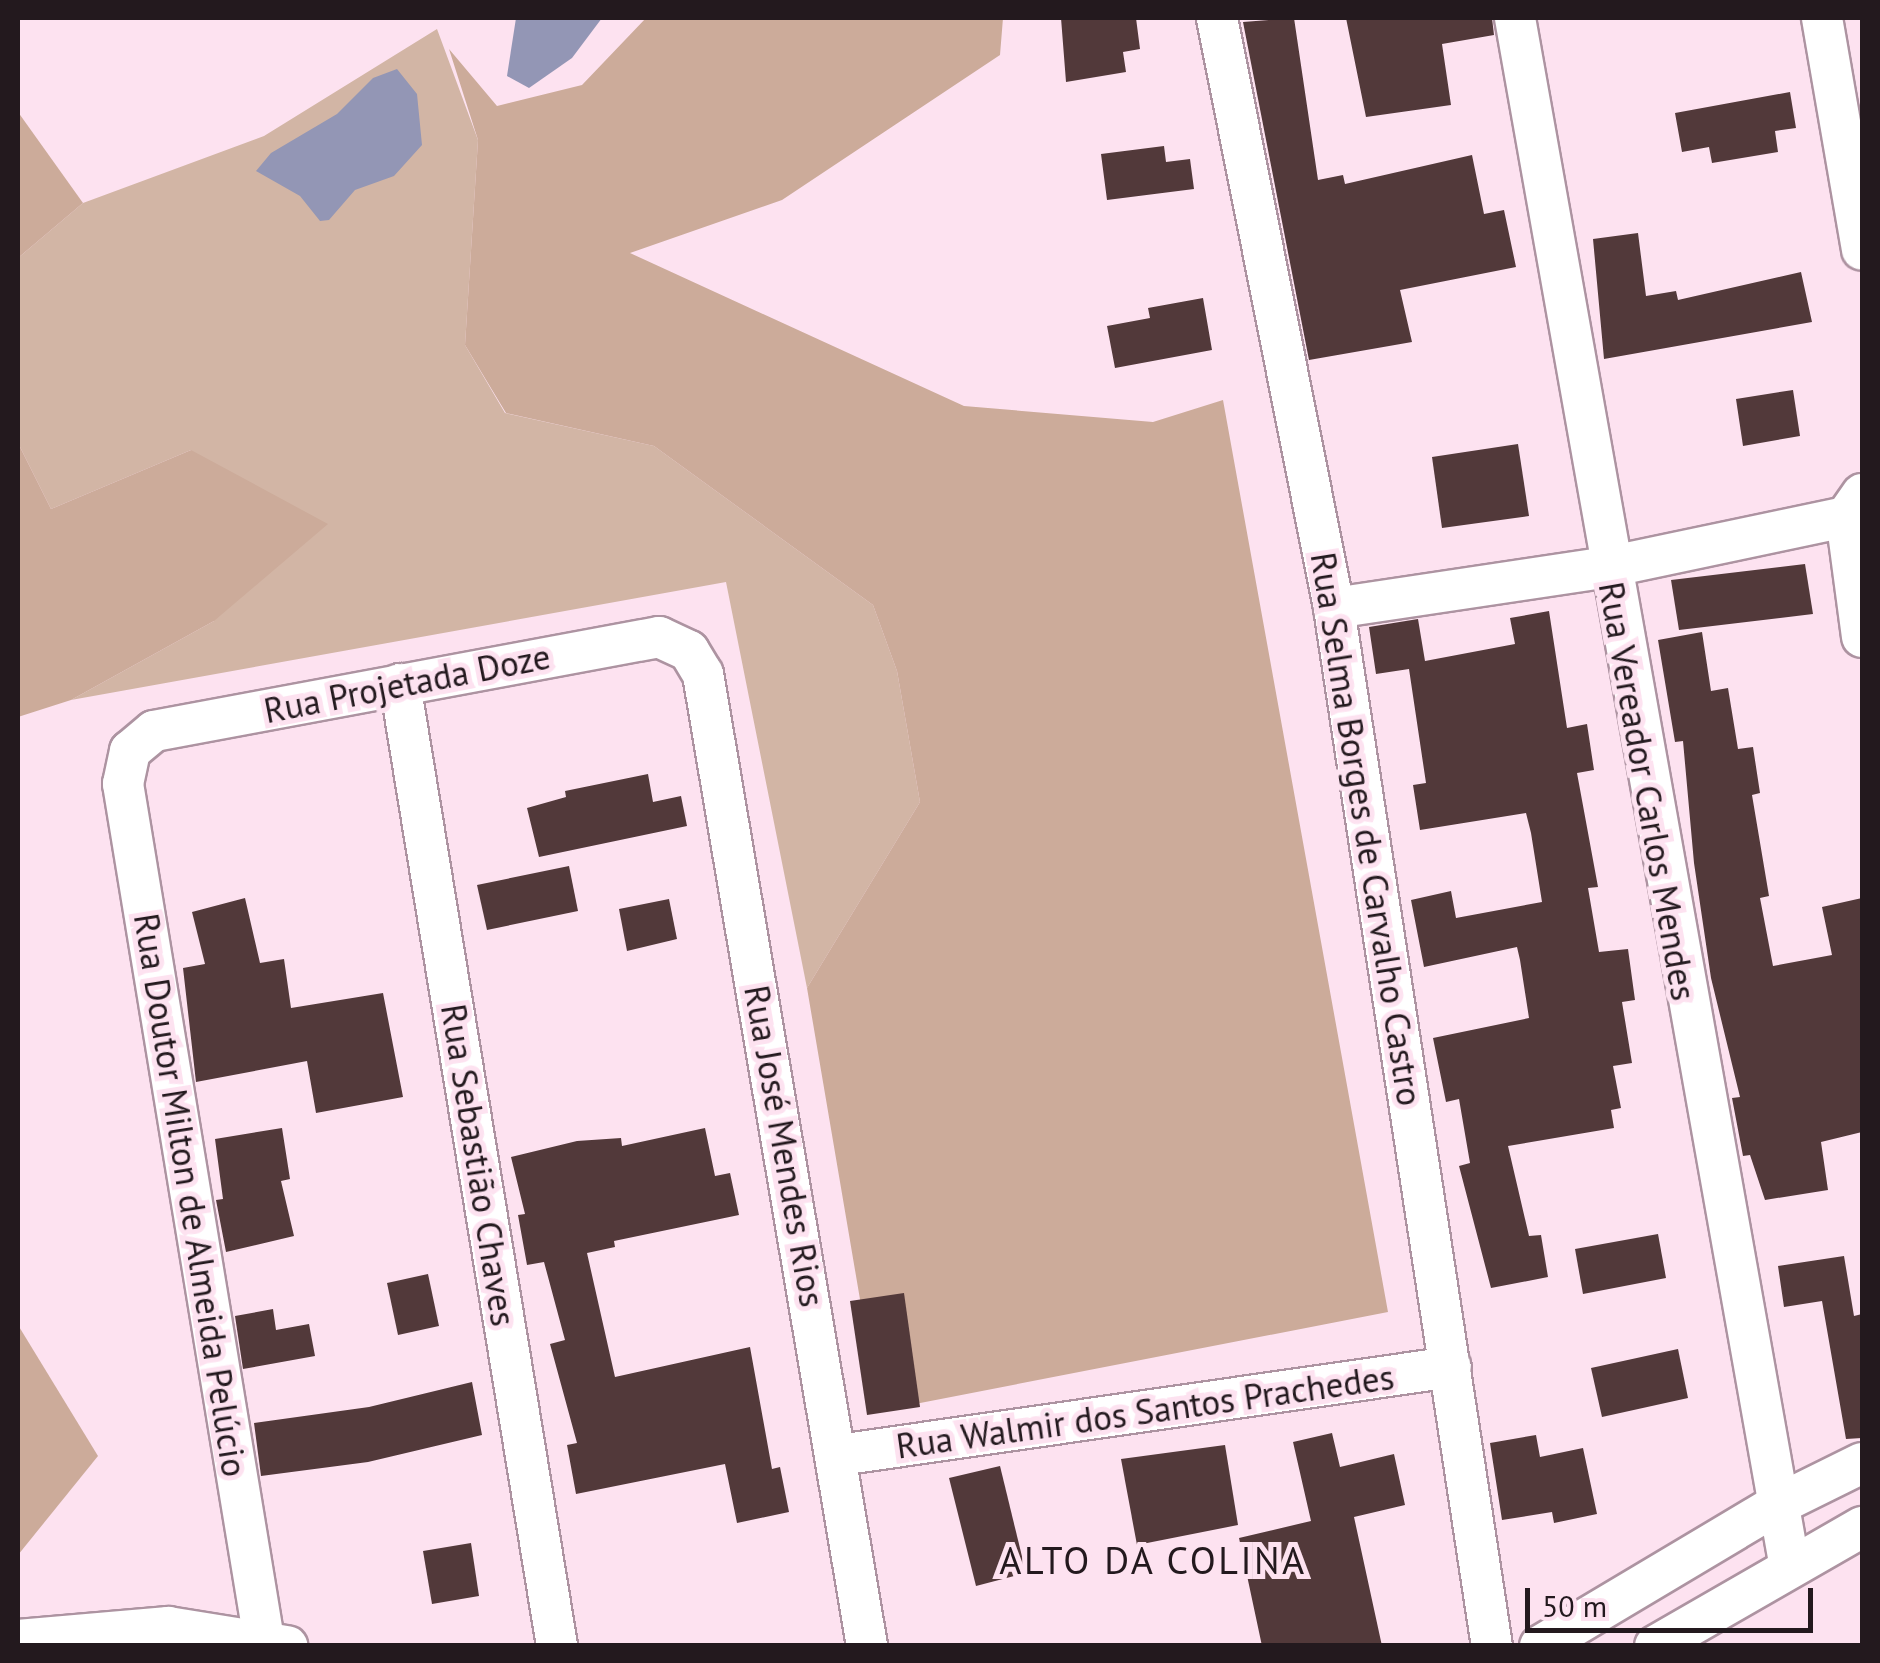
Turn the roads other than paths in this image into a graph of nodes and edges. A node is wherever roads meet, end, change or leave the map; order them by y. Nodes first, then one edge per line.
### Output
1 (1218, 18) edge
2 (1514, 18) edge
3 (1822, 18) edge
4 (1862, 250) edge
5 (1854, 505) edge
6 (1608, 567) junction
7 (1334, 608) junction
8 (1862, 638) edge
9 (689, 651) joint
10 (400, 684) junction
11 (130, 751) joint
12 (1452, 1368) junction
13 (839, 1455) junction
14 (1862, 1463) edge
15 (1776, 1506) junction
16 (1862, 1527) edge
17 (1789, 1564) junction
18 (18, 1640) edge
19 (276, 1642) edge
20 (557, 1646) edge
21 (867, 1646) edge
22 (1492, 1646) edge
23 (1540, 1646) edge
24 (1655, 1646) edge

1 - 7 street, Rua Selma Borges de Carvalho Castro
2 - 6 street, Rua Vereador Carlos Mendes
3 - 4 street
5 - 6 street
5 - 8 street
6 - 7 street
6 - 15 street, Rua Vereador Carlos Mendes
7 - 12 street, Rua Selma Borges de Carvalho Castro
9 - 10 street, Rua Projetada Doze
9 - 13 street, Rua José Mendes Rios
10 - 11 street, Rua Projetada Doze
10 - 20 street, Rua Sebastião Chaves
11 - 19 street, Rua Doutor Milton de Almeida Pelúcio
12 - 13 street, Rua Walmir dos Santos Prachedes
12 - 22 street, Rua Selma Borges de Carvalho Castro
13 - 21 street, Rua José Mendes Rios
14 - 15 street
15 - 17 street, Rua Vereador Carlos Mendes
15 - 23 street
16 - 17 street
17 - 24 street
18 - 19 street

